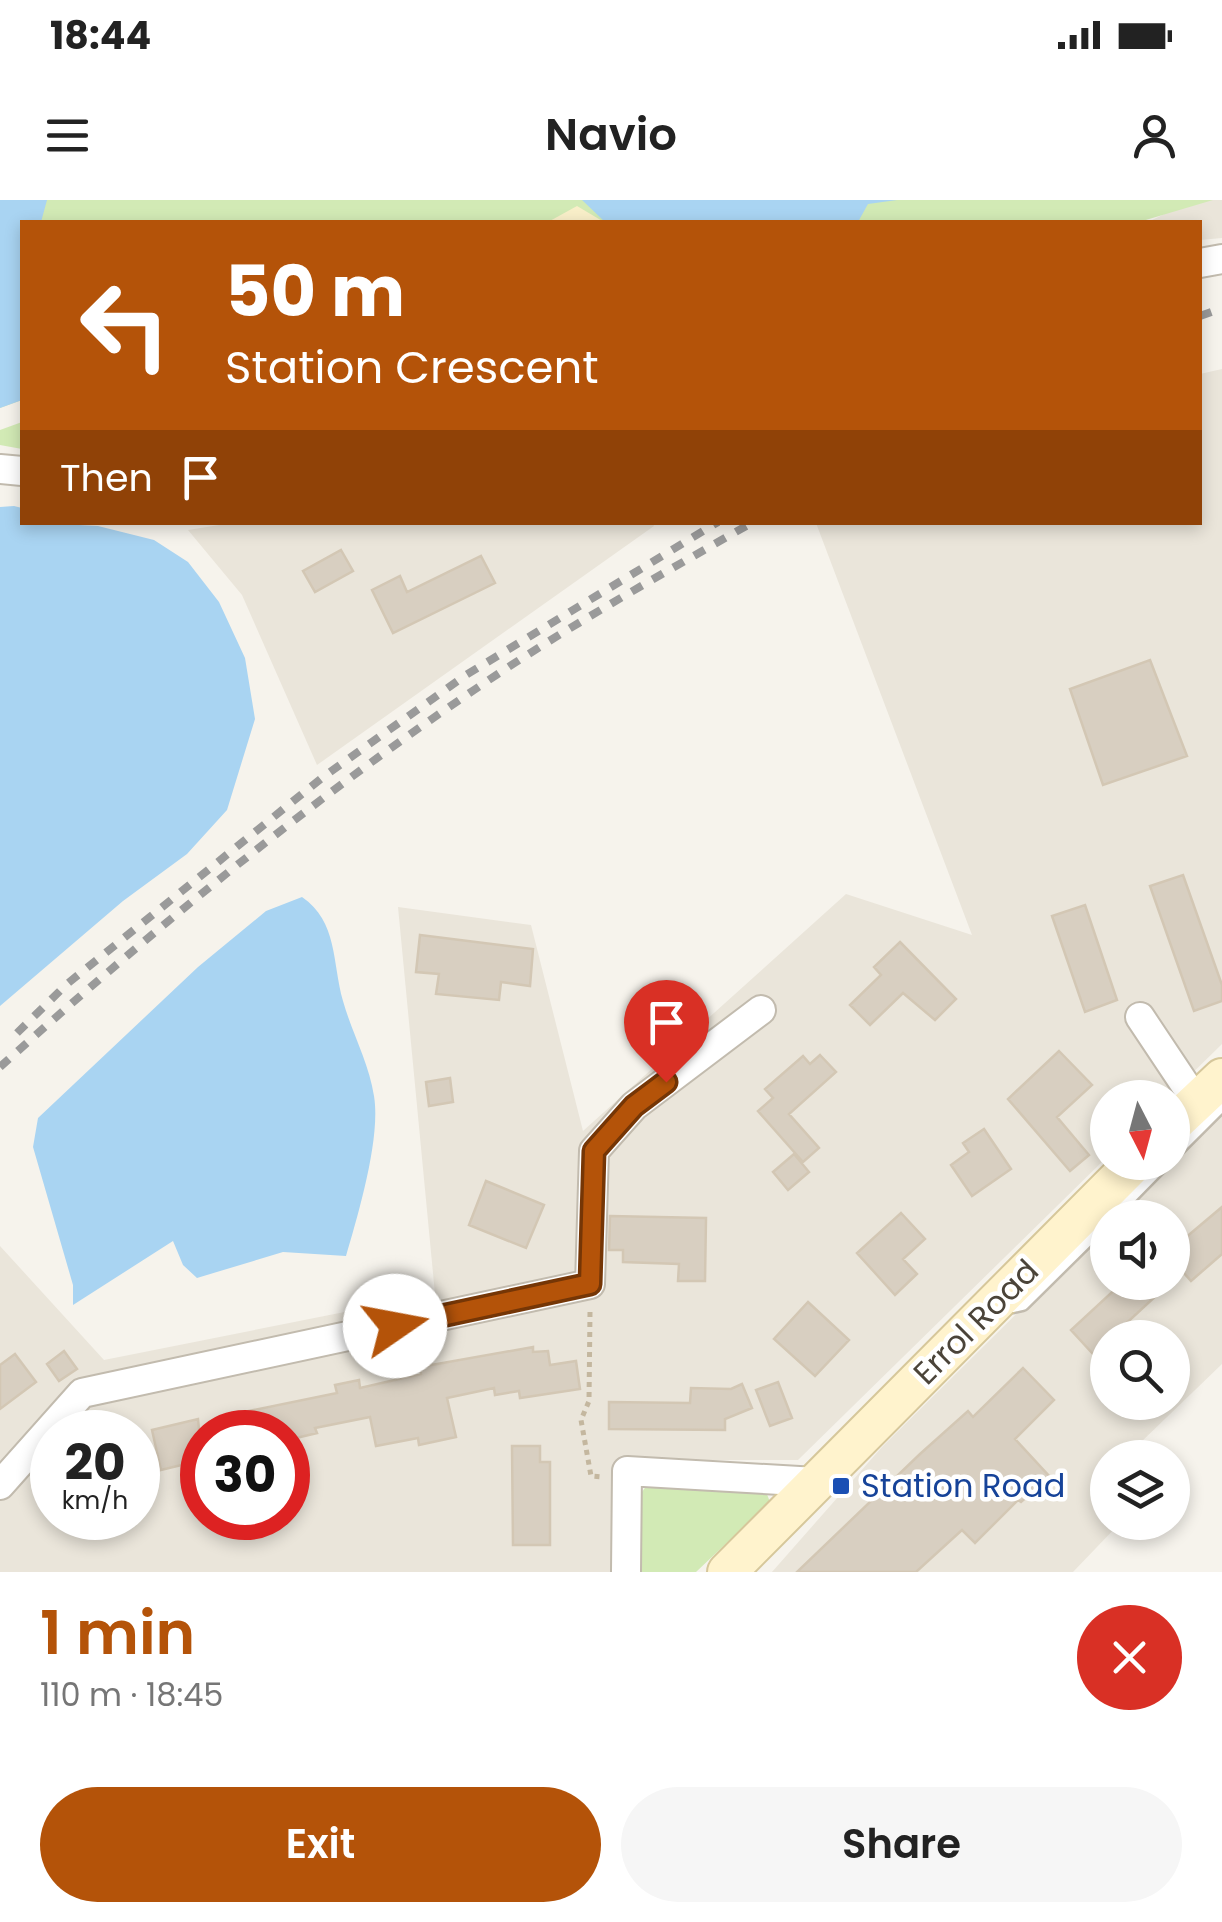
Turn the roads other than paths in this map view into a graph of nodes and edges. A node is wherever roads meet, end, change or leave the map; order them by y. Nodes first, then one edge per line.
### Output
1 (761, 1010) dead end
2 (1140, 1017) dead end
3 (1203, 1102) edge
4 (1117, 1180) edge
5 (1145, 1180) edge
6 (1125, 1200) edge
7 (1090, 1236) edge
8 (1003, 1295) junction
9 (816, 1482) junction
10 (0, 1485) edge
11 (626, 1572) edge
12 (728, 1572) edge

1 - 10 street
2 - 3 street
4 - 8 street, Errol Road
5 - 6 lane
7 - 8 lane
8 - 9 street, Errol Road
9 - 11 street
9 - 12 street, Errol Road

